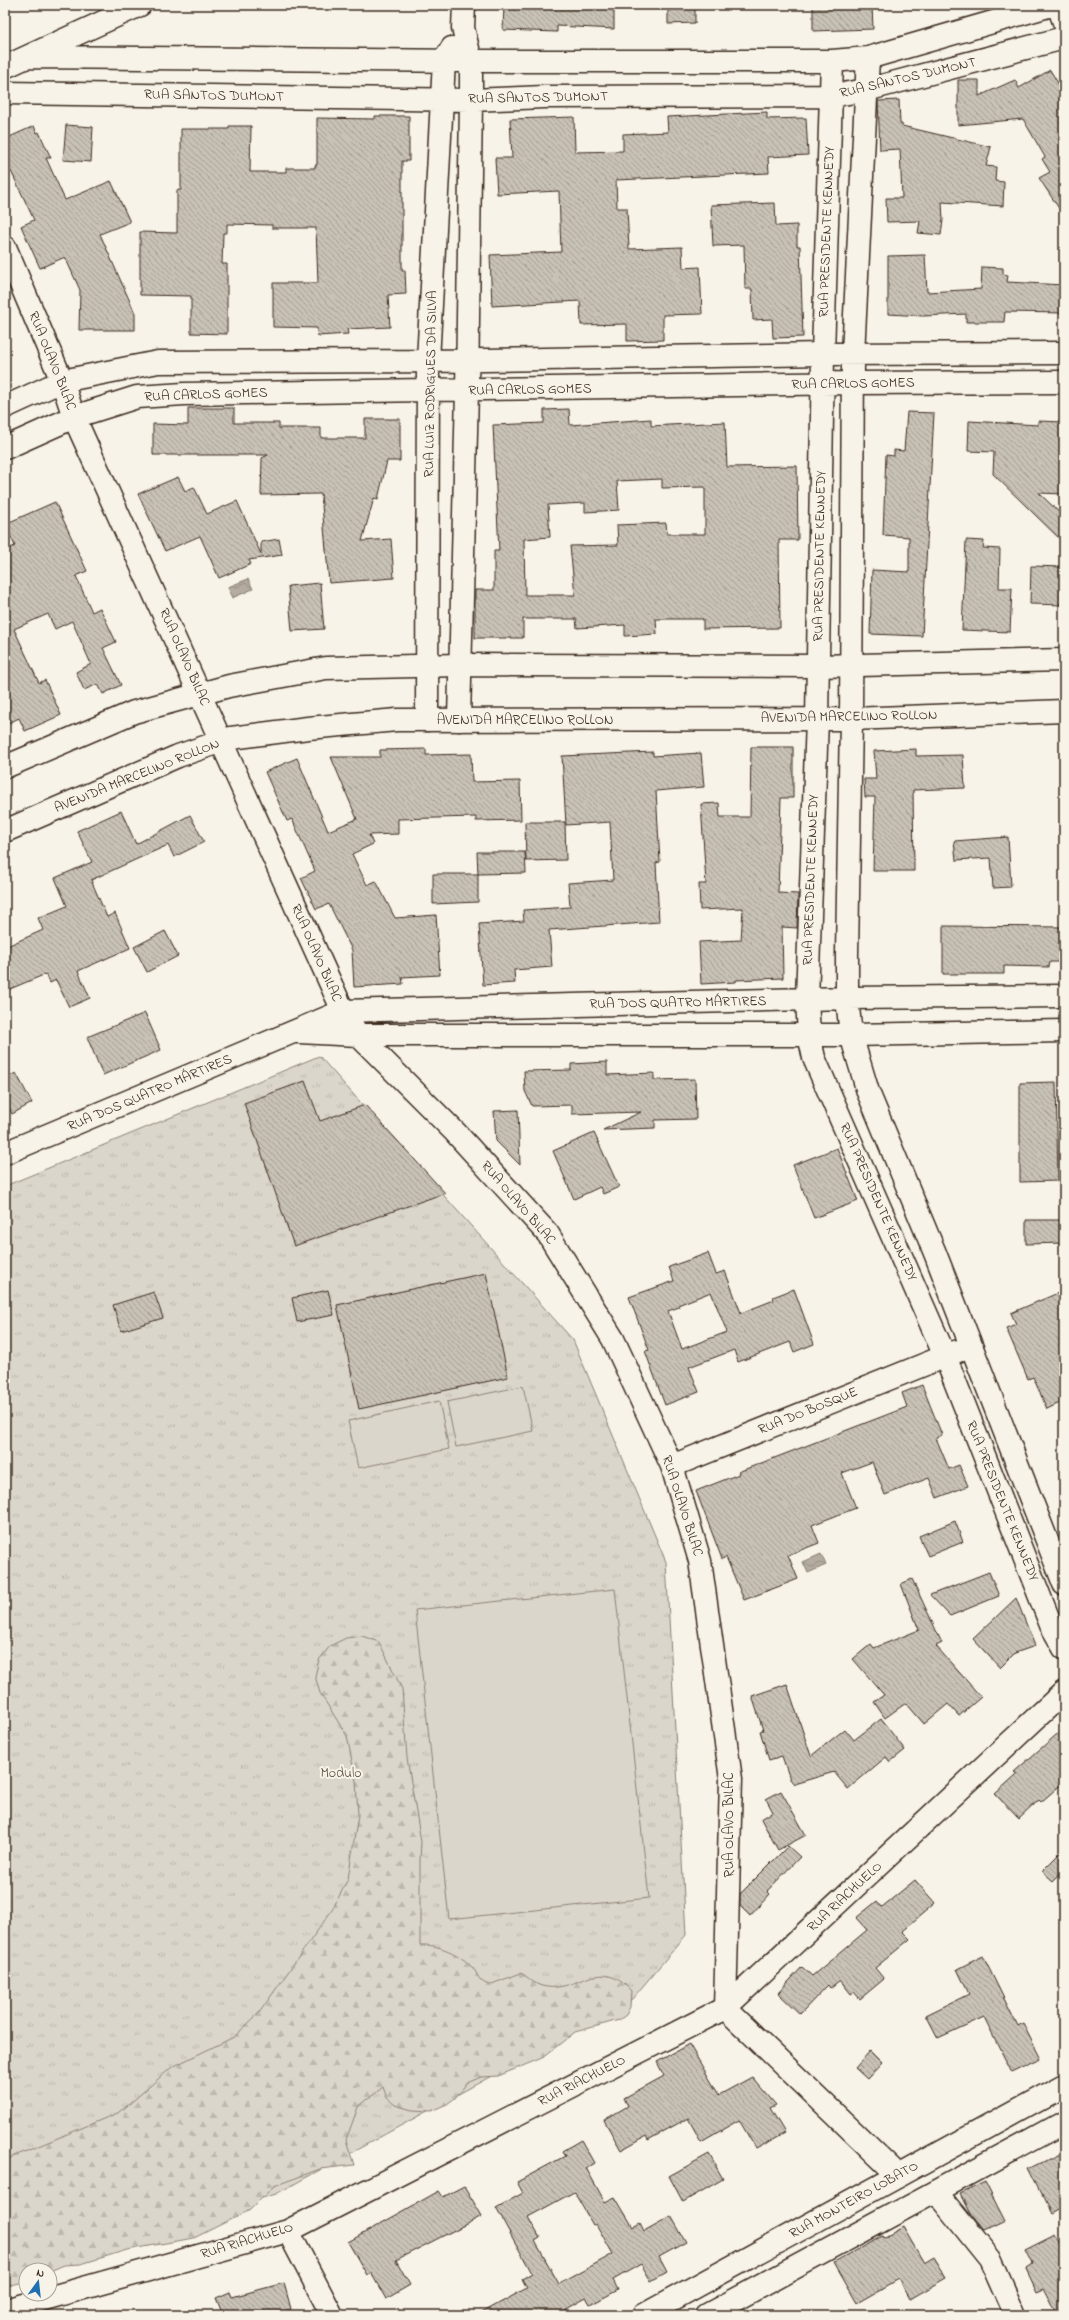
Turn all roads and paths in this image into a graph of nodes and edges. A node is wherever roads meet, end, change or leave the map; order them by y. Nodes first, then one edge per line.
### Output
1 (140, 5) edge
2 (464, 5) edge
3 (1052, 5) edge
4 (1058, 5) edge
5 (1064, 22) edge
6 (463, 28) junction
7 (1064, 38) edge
8 (28, 57) junction
9 (868, 58) junction
10 (444, 61) junction
11 (470, 61) junction
12 (832, 61) junction
13 (5, 67) edge
14 (866, 90) junction
15 (5, 93) edge
16 (831, 96) junction
17 (444, 99) junction
18 (470, 100) junction
19 (5, 247) edge
20 (1064, 352) edge
21 (823, 354) junction
22 (853, 354) junction
23 (467, 360) junction
24 (428, 361) junction
25 (62, 381) junction
26 (1064, 382) edge
27 (853, 383) junction
28 (823, 384) junction
29 (430, 391) junction
30 (467, 391) junction
31 (5, 407) edge
32 (74, 417) junction
33 (5, 448) edge
34 (822, 497) junction
35 (852, 500) junction
36 (1064, 660) edge
37 (460, 665) junction
38 (852, 665) junction
39 (427, 666) junction
40 (818, 666) junction
41 (202, 694) junction
42 (1064, 711) edge
43 (817, 719) junction
44 (851, 719) junction
45 (427, 720) junction
46 (459, 720) junction
47 (220, 741) junction
48 (5, 767) edge
49 (6, 829) edge
50 (1064, 996) edge
51 (847, 998) junction
52 (807, 1000) junction
53 (634, 1004) junction
54 (343, 1011) junction
55 (1064, 1031) edge
56 (296, 1032) junction
57 (635, 1035) junction
58 (809, 1035) junction
59 (851, 1035) junction
60 (358, 1036) junction
61 (5, 1154) edge
62 (971, 1345) junction
63 (945, 1356) junction
64 (672, 1466) junction
65 (1064, 1584) edge
66 (1064, 1648) edge
67 (1064, 1692) edge
68 (725, 2008) junction
69 (1064, 2085) edge
70 (1064, 2122) edge
71 (898, 2175) junction
72 (936, 2192) junction
73 (288, 2231) junction
74 (5, 2310) edge
75 (332, 2315) edge
76 (644, 2315) edge
77 (707, 2315) edge
78 (1015, 2315) edge

1 - 8 street
2 - 6 street, RUA LUIZ RODRIGUES DA SILVA
3 - 9 street, RUA SANTOS DUMONT
4 - 5 street
6 - 10 street, RUA LUIZ RODRIGUES DA SILVA
6 - 11 street, RUA LUIZ RODRIGUES DA SILVA
7 - 14 street, RUA SANTOS DUMONT
8 - 10 street, RUA SANTOS DUMONT
8 - 13 street
9 - 12 street, RUA SANTOS DUMONT
9 - 14 street, RUA PRESIDENTE KENNEDY
10 - 11 street, RUA SANTOS DUMONT
10 - 17 street, RUA LUIZ RODRIGUES DA SILVA
11 - 12 street, RUA SANTOS DUMONT
11 - 18 street, RUA LUIZ RODRIGUES DA SILVA
12 - 16 street, RUA PRESIDENTE KENNEDY
14 - 16 street, RUA SANTOS DUMONT
14 - 22 street, RUA PRESIDENTE KENNEDY
15 - 17 street, RUA SANTOS DUMONT
16 - 18 street, RUA SANTOS DUMONT
16 - 21 street, RUA PRESIDENTE KENNEDY
17 - 18 street, RUA SANTOS DUMONT
17 - 24 street, RUA LUIZ RODRIGUES DA SILVA
18 - 23 street, RUA LUIZ RODRIGUES DA SILVA
19 - 25 street, RUA OLAVO BILAC
20 - 22 street, RUA CARLOS GOMES
21 - 22 street, RUA CARLOS GOMES
21 - 23 street, RUA CARLOS GOMES
21 - 28 street, RUA PRESIDENTE KENNEDY
22 - 27 street, RUA PRESIDENTE KENNEDY
23 - 24 street, RUA CARLOS GOMES
23 - 30 street, RUA LUIZ RODRIGUES DA SILVA
24 - 25 street, RUA CARLOS GOMES
24 - 29 street, RUA LUIZ RODRIGUES DA SILVA
25 - 31 street, RUA CARLOS GOMES
25 - 32 street, RUA OLAVO BILAC
26 - 27 street, RUA CARLOS GOMES
27 - 28 street, RUA CARLOS GOMES
27 - 35 street, RUA PRESIDENTE KENNEDY
28 - 30 street, RUA CARLOS GOMES
28 - 34 street, RUA PRESIDENTE KENNEDY
29 - 30 street, RUA CARLOS GOMES
29 - 32 street, RUA CARLOS GOMES
29 - 39 street, RUA LUIZ RODRIGUES DA SILVA
30 - 37 street, RUA LUIZ RODRIGUES DA SILVA
32 - 33 street, RUA CARLOS GOMES
32 - 41 street, RUA OLAVO BILAC
34 - 35 street
34 - 40 street, RUA PRESIDENTE KENNEDY
35 - 38 street, RUA PRESIDENTE KENNEDY
36 - 38 street
37 - 39 street
37 - 40 street
37 - 46 street, RUA LUIZ RODRIGUES DA SILVA
38 - 40 street
38 - 44 street, RUA PRESIDENTE KENNEDY
39 - 41 street
39 - 45 street, RUA LUIZ RODRIGUES DA SILVA
40 - 43 street, RUA PRESIDENTE KENNEDY
41 - 47 street, RUA OLAVO BILAC
41 - 48 street
42 - 44 street, AVENIDA MARCELINO ROLLON
43 - 44 street, AVENIDA MARCELINO ROLLON
43 - 46 street, AVENIDA MARCELINO ROLLON
43 - 52 street, RUA PRESIDENTE KENNEDY
44 - 51 street, RUA PRESIDENTE KENNEDY
45 - 46 street, AVENIDA MARCELINO ROLLON
45 - 47 street, AVENIDA MARCELINO ROLLON
47 - 49 street, AVENIDA MARCELINO ROLLON
47 - 54 street, RUA OLAVO BILAC
50 - 51 street, RUA DOS QUATRO MÁRTIRES
51 - 52 street, RUA DOS QUATRO MÁRTIRES
51 - 59 street, RUA PRESIDENTE KENNEDY
52 - 53 street, RUA DOS QUATRO MÁRTIRES
52 - 58 street, RUA PRESIDENTE KENNEDY
53 - 54 street, RUA DOS QUATRO MÁRTIRES
53 - 57 street
54 - 56 street, RUA DOS QUATRO MÁRTIRES
54 - 60 street, RUA OLAVO BILAC
55 - 59 street, RUA DOS QUATRO MÁRTIRES
56 - 60 street, RUA DOS QUATRO MÁRTIRES
56 - 61 street, RUA DOS QUATRO MÁRTIRES
57 - 58 street, RUA DOS QUATRO MÁRTIRES
57 - 60 street, RUA DOS QUATRO MÁRTIRES
58 - 59 street, RUA DOS QUATRO MÁRTIRES
58 - 63 street, RUA PRESIDENTE KENNEDY
59 - 62 street, RUA PRESIDENTE KENNEDY
60 - 64 street, RUA OLAVO BILAC
62 - 63 street, RUA DO BOSQUE
62 - 65 street, RUA PRESIDENTE KENNEDY
63 - 64 street, RUA DO BOSQUE
63 - 66 street, RUA PRESIDENTE KENNEDY
64 - 68 street, RUA OLAVO BILAC
67 - 68 street, RUA RIACHUELO
68 - 71 street
68 - 73 street, RUA RIACHUELO
69 - 71 street, RUA MONTEIRO LOBATO
70 - 72 street
71 - 76 street, RUA MONTEIRO LOBATO
72 - 77 street
72 - 78 street
73 - 74 street, RUA RIACHUELO
73 - 75 street

